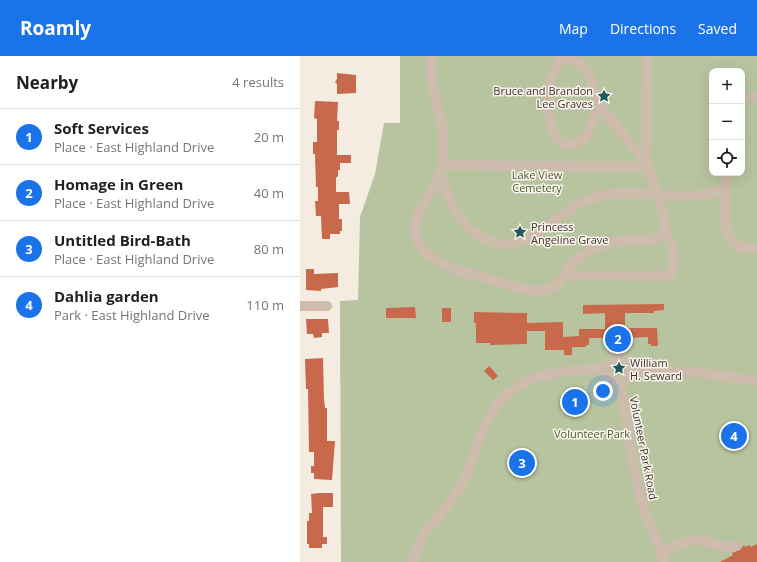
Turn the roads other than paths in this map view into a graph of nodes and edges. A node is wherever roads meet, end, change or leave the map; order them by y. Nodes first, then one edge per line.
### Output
1 (432, 56) edge
2 (562, 56) edge
3 (647, 56) edge
4 (757, 97) edge
5 (745, 98) edge
6 (595, 102) junction
7 (646, 164) junction
8 (441, 169) junction
9 (726, 176) edge
10 (726, 188) junction
11 (658, 195) junction
12 (665, 234) junction
13 (757, 248) edge
14 (567, 274) junction
15 (300, 306) edge
16 (327, 306) dead end
17 (607, 369) junction
18 (631, 369) junction
19 (757, 381) edge
20 (620, 382) junction
21 (736, 545) dead end
22 (663, 557) edge
23 (413, 562) edge

1 - 8 street
2 - 6 street
2 - 6 street
3 - 7 street
4 - 5 street
6 - 7 street
7 - 8 street
7 - 11 street
8 - 11 street
8 - 14 street
9 - 10 street
10 - 11 street
10 - 13 street
11 - 12 street
12 - 14 street
12 - 14 street
15 - 16 street
17 - 18 street
17 - 20 street
17 - 23 street
18 - 19 street
18 - 20 street
20 - 22 street, Volunteer Park Road
21 - 22 street

